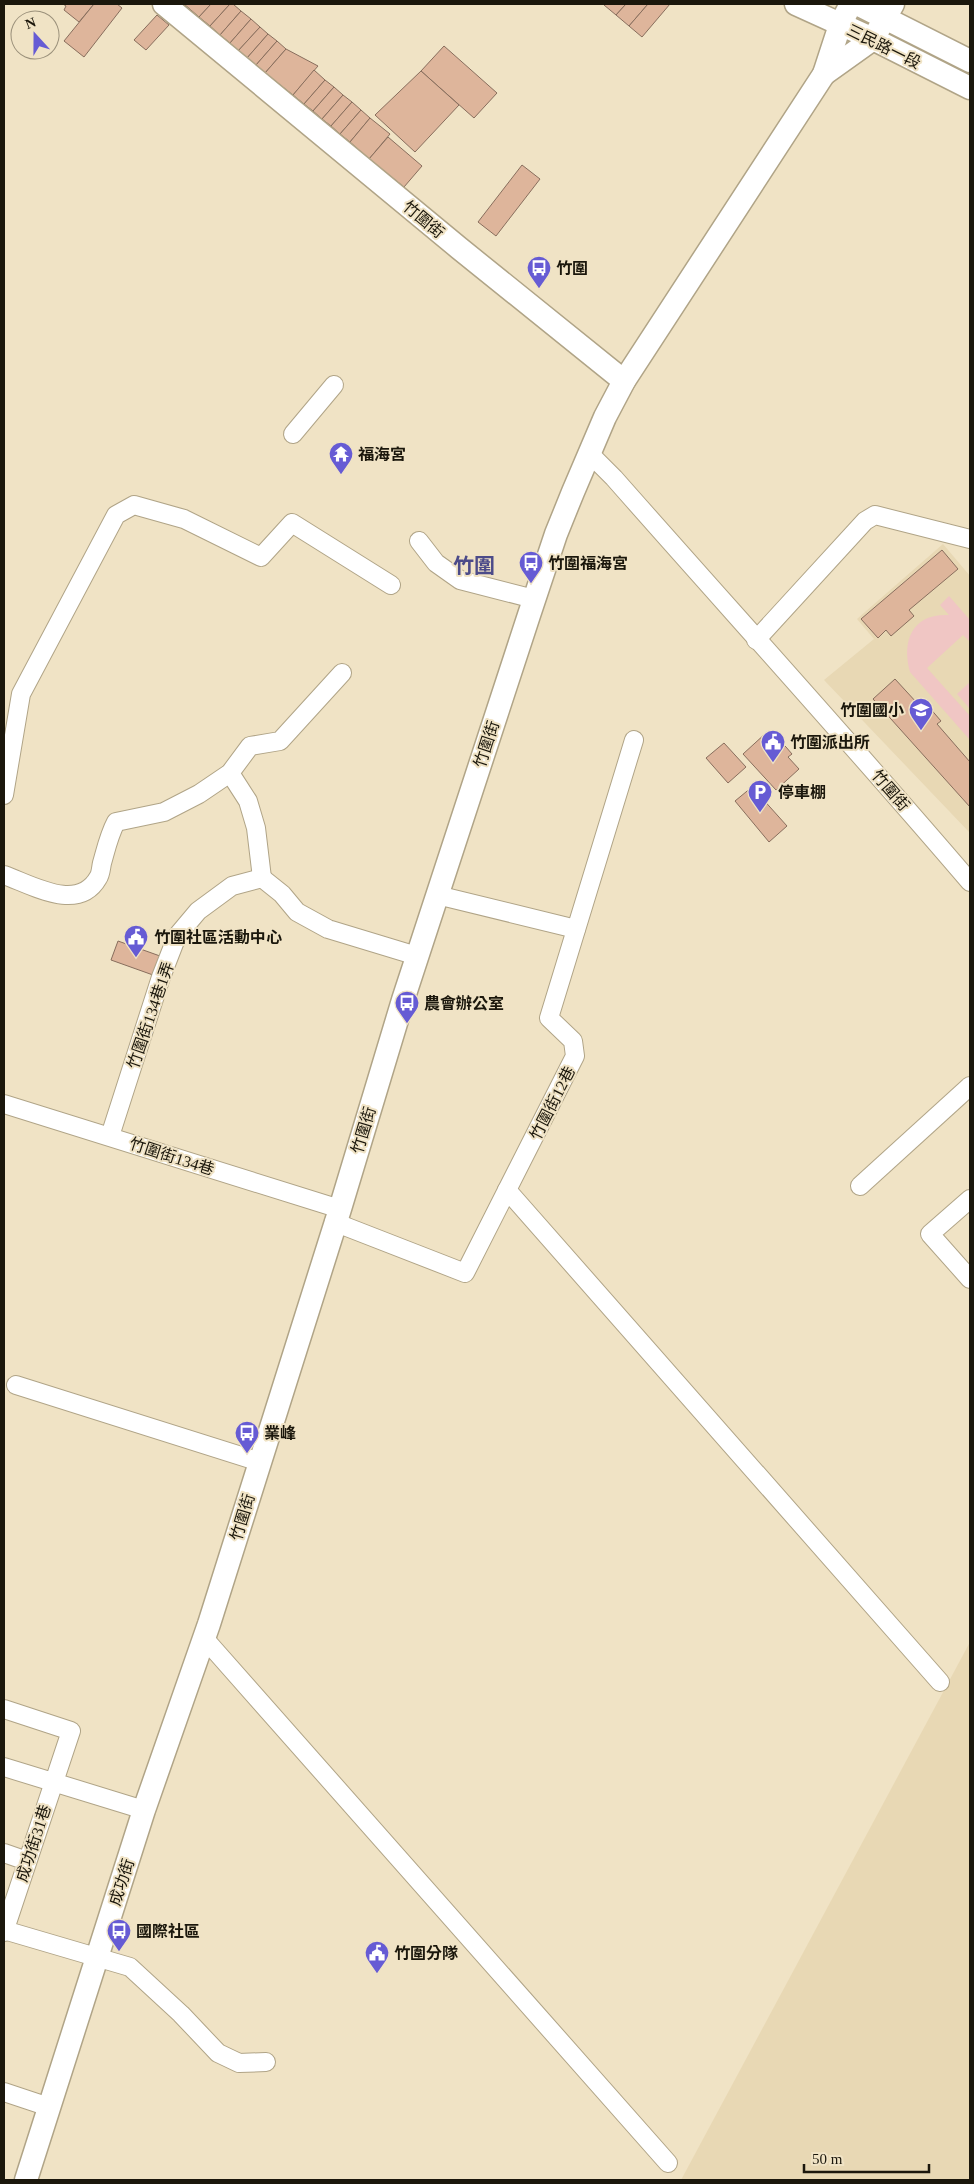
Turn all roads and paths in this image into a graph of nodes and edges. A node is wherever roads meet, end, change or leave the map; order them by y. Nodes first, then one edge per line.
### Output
1 (164, 4) edge
2 (796, 4) edge
3 (851, 4) edge
4 (857, 4) edge
5 (889, 11) edge
6 (840, 25) junction
7 (873, 39) junction
8 (970, 60) edge
9 (824, 74) junction
10 (970, 88) edge
11 (624, 381) junction
12 (334, 385) dead end
13 (293, 434) dead end
14 (589, 453) junction
15 (970, 539) edge
16 (419, 541) dead end
17 (391, 585) dead end
18 (534, 599) junction
19 (756, 640) junction
20 (342, 673) dead end
21 (634, 740) dead end
22 (230, 772) junction
23 (4, 796) edge
24 (4, 875) edge
25 (262, 878) junction
26 (970, 882) edge
27 (437, 896) junction
28 (576, 929) junction
29 (417, 956) junction
30 (970, 1086) edge
31 (4, 1104) edge
32 (110, 1136) junction
33 (860, 1186) dead end
34 (507, 1190) junction
35 (970, 1199) edge
36 (337, 1216) junction
37 (970, 1279) edge
38 (16, 1385) dead end
39 (260, 1462) junction
40 (204, 1638) junction
41 (940, 1682) dead end
42 (4, 1709) edge
43 (4, 1767) edge
44 (53, 1782) junction
45 (144, 1810) junction
46 (4, 1853) edge
47 (27, 1860) junction
48 (4, 1931) edge
49 (97, 1958) junction
50 (266, 2062) dead end
51 (4, 2092) edge
52 (49, 2107) junction
53 (668, 2163) dead end
54 (26, 2180) edge

1 - 11 street, 竹圍街
2 - 6 street, 三民路一段
3 - 6 street
4 - 5 street, 三民路一段
5 - 7 street
5 - 8 street, 三民路一段
6 - 7 street, 三民路一段
6 - 9 street
7 - 9 street
7 - 10 street, 三民路一段
9 - 11 street
11 - 14 street, 竹圍街
12 - 13 street
14 - 18 street, 竹圍街
14 - 19 street, 竹圍街
15 - 19 street
16 - 18 street
17 - 23 street
18 - 27 street, 竹圍街
19 - 26 street, 竹圍街
20 - 22 street
21 - 28 street, 竹圍街12巷
22 - 24 street
22 - 25 street
25 - 29 street
25 - 32 street, 竹圍街134巷1弄
27 - 28 street
27 - 29 street, 竹圍街
28 - 34 street, 竹圍街12巷
29 - 36 street, 竹圍街
30 - 33 street
31 - 32 street, 竹圍街134巷
32 - 36 street, 竹圍街134巷
34 - 36 street, 竹圍街12巷
34 - 41 street
35 - 37 street
36 - 39 street, 竹圍街
38 - 39 street
39 - 40 street, 竹圍街
40 - 45 street, 竹圍街
40 - 53 street
42 - 44 street, 成功街31巷
43 - 44 street
44 - 45 street
44 - 47 street, 成功街31巷
45 - 49 street, 成功街
46 - 47 street
47 - 48 street, 成功街31巷
48 - 49 street
49 - 50 street
49 - 52 street, 成功街
51 - 52 street
52 - 54 street, 成功街

